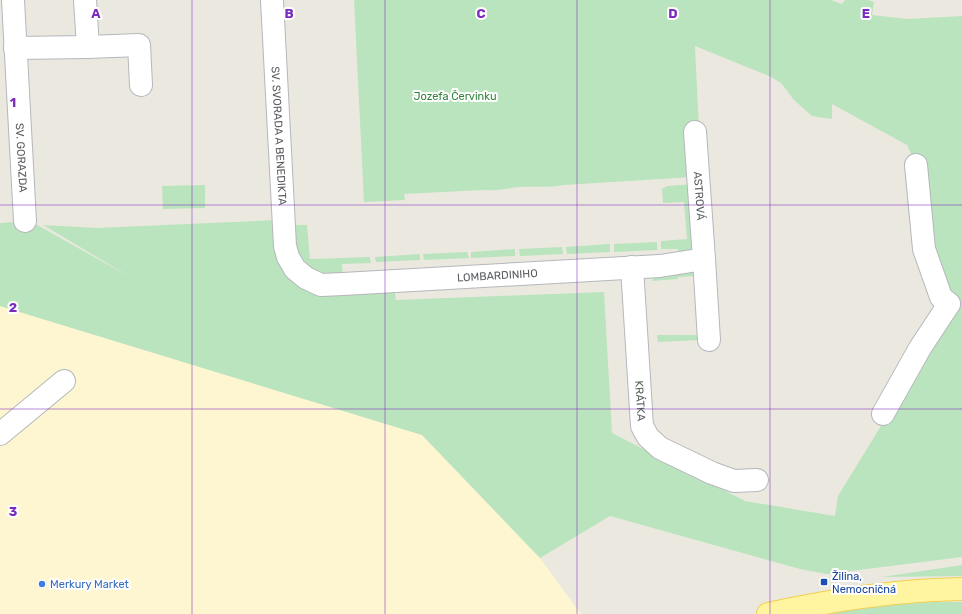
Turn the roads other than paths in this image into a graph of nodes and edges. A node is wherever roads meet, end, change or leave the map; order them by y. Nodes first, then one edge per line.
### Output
1 (13, 0) edge
2 (85, 0) edge
3 (272, 0) edge
4 (88, 46) junction
5 (15, 48) junction
6 (142, 85) dead end
7 (695, 132) dead end
8 (916, 165) dead end
9 (25, 221) dead end
10 (704, 259) junction
11 (632, 267) junction
12 (295, 269) joint
13 (956, 304) edge
14 (709, 340) dead end
15 (64, 382) dead end
16 (883, 414) dead end
17 (0, 434) edge
18 (757, 480) dead end
19 (962, 589) edge
20 (768, 614) edge

1 - 5 street, SV. GORAZDA
2 - 4 street
3 - 12 street, SV. SVORADA A BENEDIKTA
4 - 5 street
4 - 6 street
5 - 9 street, SV. GORAZDA
7 - 10 street, ASTROVÁ
8 - 13 street
10 - 11 street, LOMBARDINIHO
10 - 14 street, ASTROVÁ
11 - 12 street, LOMBARDINIHO
11 - 18 street, KRÁTKA
13 - 16 street
15 - 17 street
19 - 20 main road

